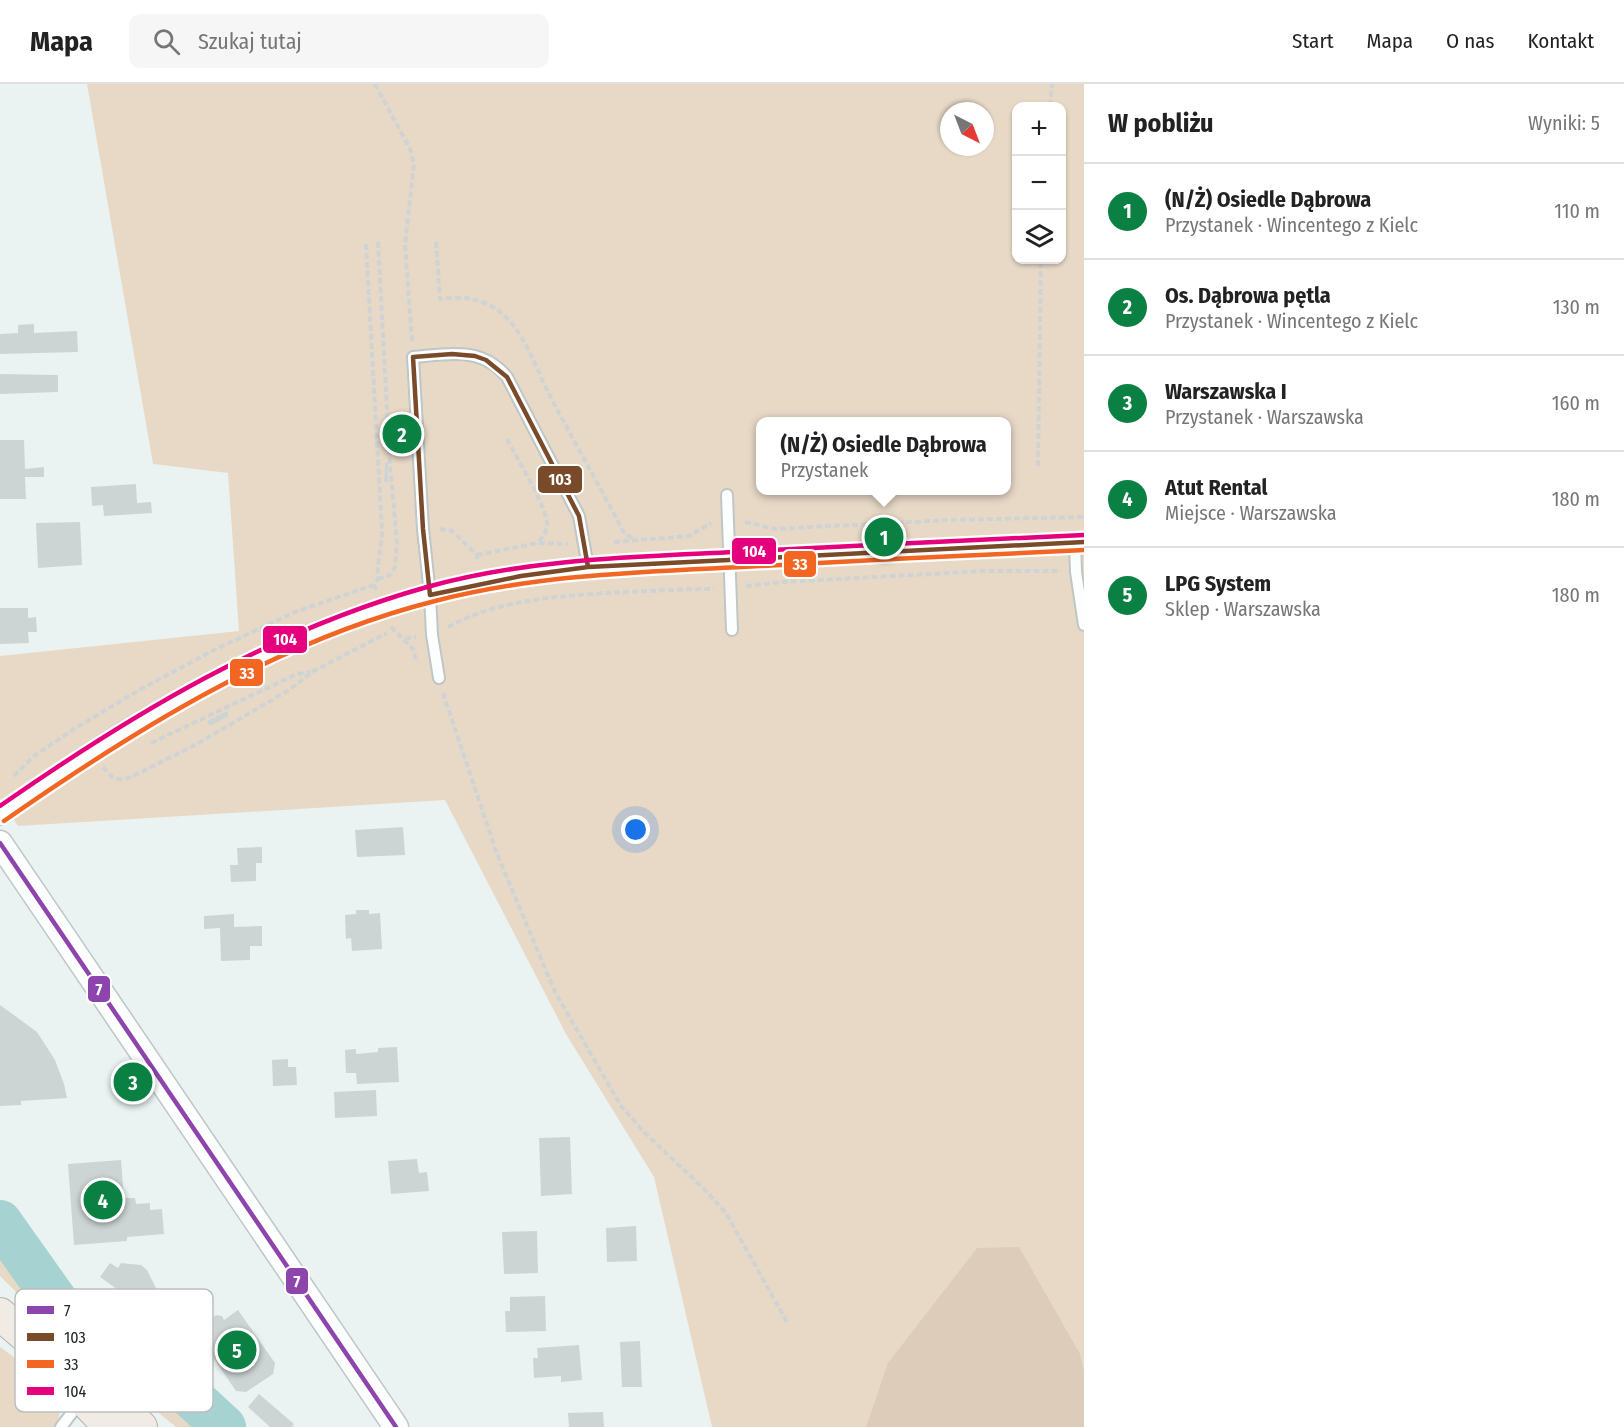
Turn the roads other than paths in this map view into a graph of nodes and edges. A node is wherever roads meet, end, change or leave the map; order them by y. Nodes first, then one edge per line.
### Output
1 (727, 495) dead end
2 (1079, 542) edge
3 (729, 560) junction
4 (588, 567) junction
5 (430, 595) junction
6 (1084, 625) edge
7 (732, 630) dead end
8 (439, 678) road end
9 (0, 815) edge
10 (0, 843) edge
11 (0, 1314) edge
12 (15, 1327) edge
13 (125, 1412) edge
14 (98, 1416) edge
15 (61, 1427) edge
16 (141, 1427) edge
17 (396, 1427) edge

1 - 3 lane
2 - 3 street
2 - 6 lane
3 - 4 street
3 - 7 lane
4 - 5 street
4 - 5 lane
5 - 8 lane
5 - 9 street
10 - 17 street
11 - 12 main road
13 - 16 main road
14 - 15 lane

